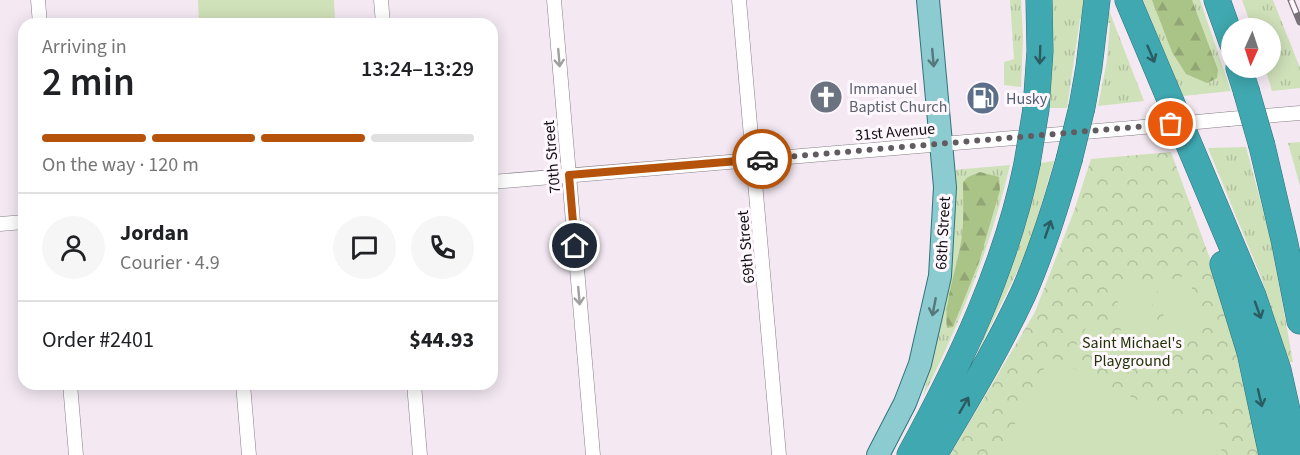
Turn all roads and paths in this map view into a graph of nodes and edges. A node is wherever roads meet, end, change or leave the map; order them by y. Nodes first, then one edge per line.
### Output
1 (38, 0) edge
2 (381, 0) edge
3 (554, 0) edge
4 (740, 0) edge
5 (928, 0) edge
6 (1039, 0) edge
7 (1128, 0) edge
8 (1217, 0) edge
9 (1096, 10) edge
10 (40, 18) edge
11 (382, 18) edge
12 (1223, 18) edge
13 (1243, 79) edge
14 (1300, 113) edge
15 (942, 144) junction
16 (1262, 146) junction
17 (1196, 159) junction
18 (754, 160) junction
19 (569, 175) junction
20 (498, 181) edge
21 (18, 222) edge
22 (0, 224) edge
23 (1300, 250) edge
24 (1300, 321) edge
25 (71, 390) edge
26 (244, 390) edge
27 (415, 390) edge
28 (76, 455) edge
29 (249, 455) edge
30 (420, 455) edge
31 (593, 455) edge
32 (779, 455) edge
33 (878, 455) edge
34 (910, 455) edge
35 (934, 455) edge
36 (1272, 455) edge
37 (1298, 455) edge

1 - 10 street
2 - 11 street
3 -> 19 street, 70th Street
4 - 18 street, 69th Street
5 -> 15 main road, 68th Street
6 -> 34 highway, bridge
7 -> 17 highway
8 - 12 highway
35 -> 9 highway, bridge
13 - 16 highway, bridge
14 - 15 street, 31st Avenue, bridge
15 - 18 street, 31st Avenue
15 -> 33 main road, 68th Street
16 - 23 highway
16 - 24 highway
17 -> 36 highway
17 -> 37 highway
18 - 19 street, 31st Avenue
18 - 32 street, 69th Street
19 - 20 street, 31st Avenue
19 -> 31 street, 70th Street
21 - 22 street
25 - 28 street
26 - 29 street
27 - 30 street

